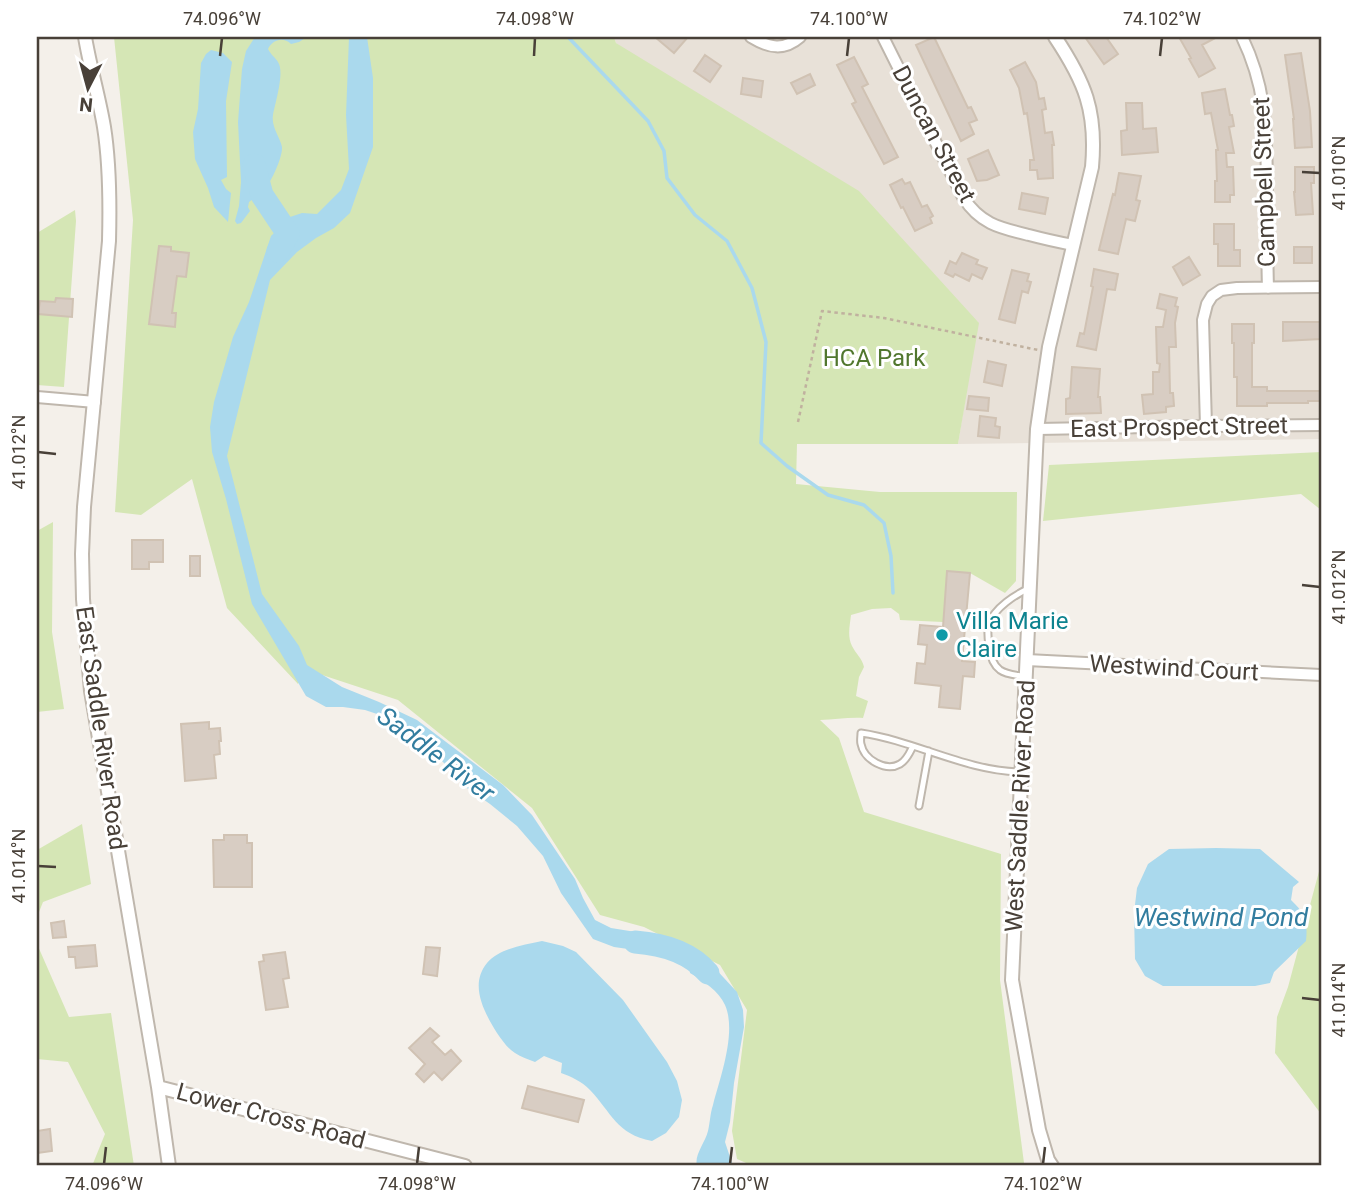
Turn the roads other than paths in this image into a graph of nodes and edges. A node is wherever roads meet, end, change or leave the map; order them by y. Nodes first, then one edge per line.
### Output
1 (86, 37) edge
2 (751, 37) edge
3 (800, 37) edge
4 (883, 37) edge
5 (1055, 37) edge
6 (1242, 37) edge
7 (1073, 245) junction
8 (1321, 287) edge
9 (1268, 288) junction
10 (37, 397) edge
11 (95, 402) junction
12 (1321, 425) edge
13 (1206, 426) junction
14 (1037, 429) junction
15 (1030, 588) junction
16 (1027, 660) junction
17 (1321, 674) edge
18 (1026, 677) junction
19 (913, 746) junction
20 (929, 751) junction
21 (1021, 772) junction
22 (919, 806) dead end
23 (158, 1087) junction
24 (169, 1166) edge
25 (465, 1166) edge
26 (1052, 1166) edge

1 - 11 street, East Saddle River Road
2 - 3 street
4 - 7 street, Duncan Street
5 - 7 street, West Saddle River Road
6 - 9 street, Campbell Street
7 - 14 street, West Saddle River Road
8 - 9 street
9 - 13 street
10 - 11 street
11 - 23 street, East Saddle River Road
12 - 13 street, East Prospect Street
13 - 14 street, East Prospect Street
14 - 15 street, West Saddle River Road
15 - 16 street, West Saddle River Road
15 - 18 lane
16 - 17 street, Westwind Court
16 - 18 street, West Saddle River Road
18 - 21 street, West Saddle River Road
19 - 19 lane
19 - 20 lane
20 - 21 lane
20 - 22 lane
21 - 26 street, West Saddle River Road
23 - 24 street, East Saddle River Road
23 - 25 street, Lower Cross Road

